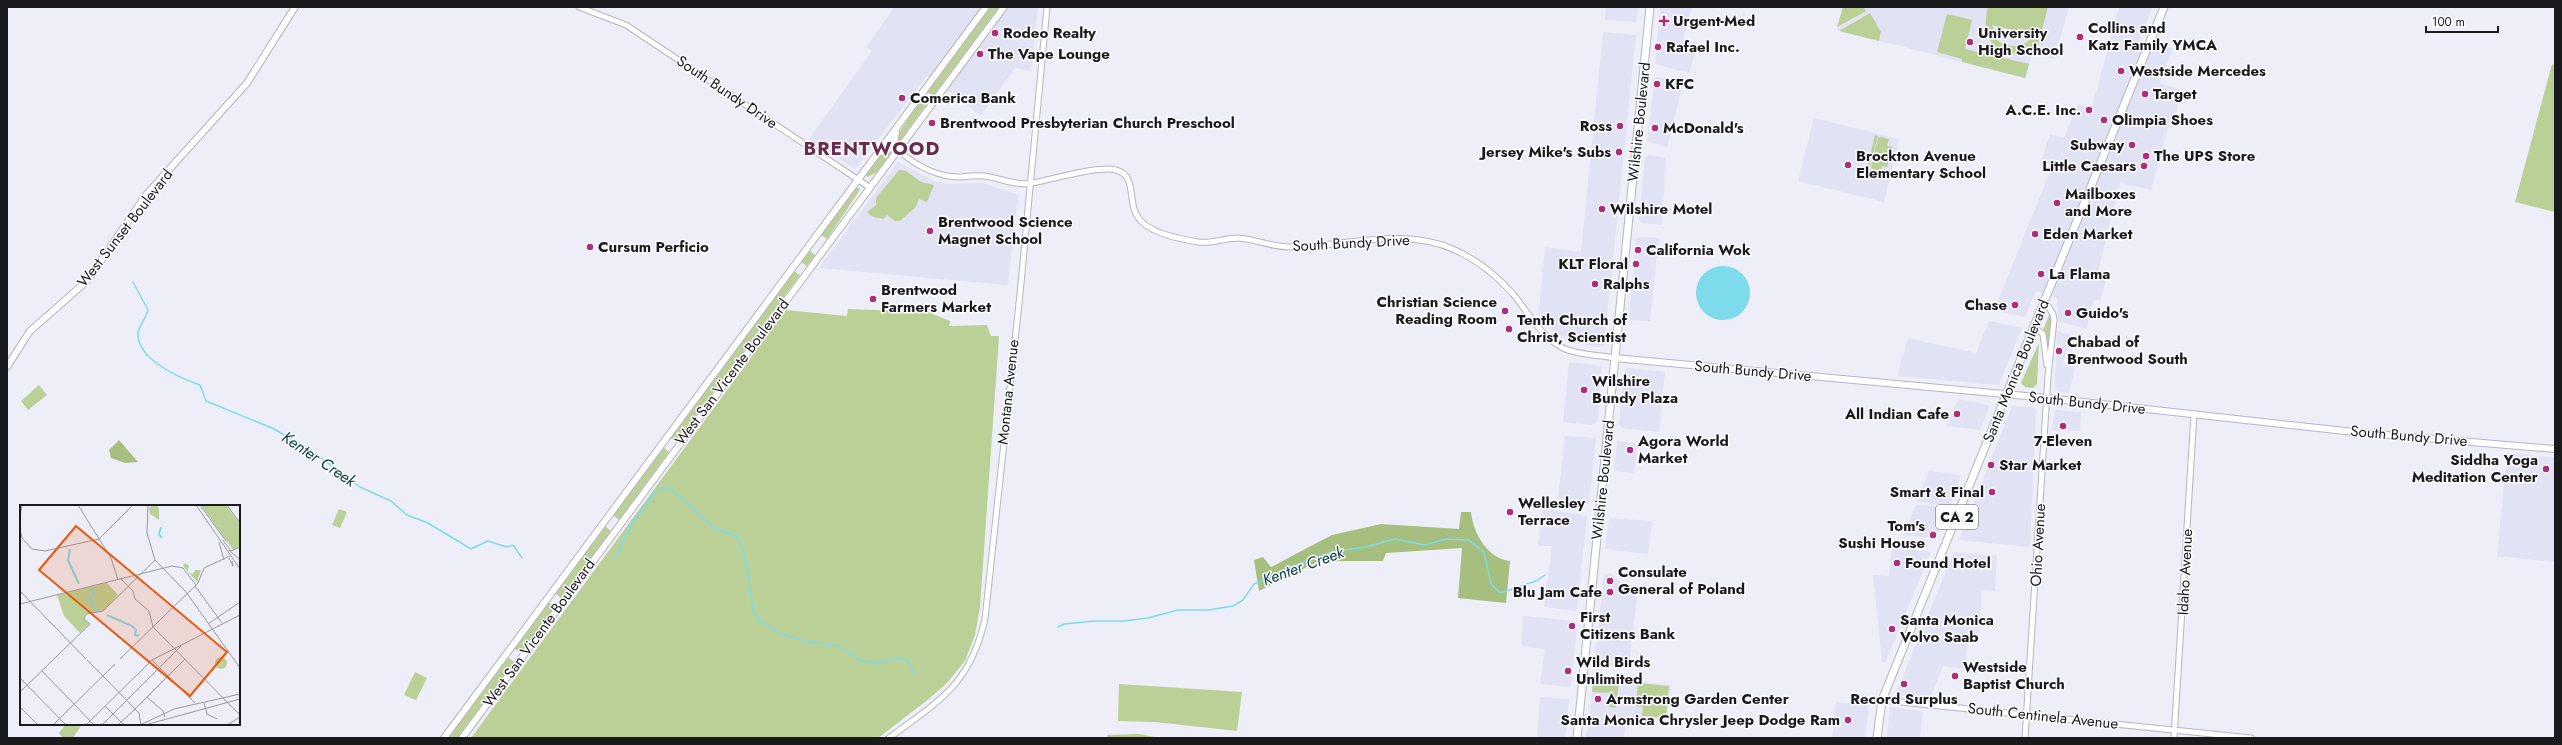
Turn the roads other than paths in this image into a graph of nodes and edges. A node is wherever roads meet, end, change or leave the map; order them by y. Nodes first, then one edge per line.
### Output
1 (295, 7) edge
2 (579, 7) edge
3 (986, 7) edge
4 (1004, 7) edge
5 (1047, 7) edge
6 (1650, 7) edge
7 (2164, 7) edge
8 (897, 128) junction
9 (898, 150) junction
10 (879, 152) junction
11 (858, 179) junction
12 (1030, 183) junction
13 (869, 187) junction
14 (2045, 301) junction
15 (2034, 327) junction
16 (1615, 358) junction
17 (7, 367) edge
18 (2048, 376) junction
19 (2006, 396) junction
20 (2047, 398) junction
21 (2194, 414) junction
22 (2555, 449) edge
23 (1882, 700) junction
24 (2028, 714) junction
25 (2175, 730) junction
26 (444, 738) edge
27 (462, 738) edge
28 (889, 738) edge
29 (1577, 738) edge
30 (1878, 738) edge
31 (2025, 738) edge
32 (2174, 738) edge
33 (2251, 738) edge

1 - 17 main road, West Sunset Boulevard
2 - 11 street, South Bundy Drive
3 - 8 main road, West San Vicente Boulevard
4 - 9 main road, West San Vicente Boulevard
5 - 12 street, Montana Avenue
6 - 16 main road, Wilshire Boulevard
7 - 14 main road, Santa Monica Boulevard / CA 2
8 - 9 main road
8 - 10 main road, West San Vicente Boulevard
9 - 10 main road
9 - 12 street, South Bundy Drive
9 - 13 main road, West San Vicente Boulevard
10 - 11 main road, West San Vicente Boulevard
11 - 13 street, South Bundy Drive
11 - 26 main road, West San Vicente Boulevard
12 - 16 street, South Bundy Drive
12 - 28 street, Montana Avenue
13 - 27 main road, West San Vicente Boulevard
14 - 15 main road, Santa Monica Boulevard / CA 2
14 - 18 street, Ohio Avenue
15 - 18 street, Ohio Avenue
15 - 19 main road, Santa Monica Boulevard / CA 2
16 - 19 main road, South Bundy Drive
16 - 29 main road, Wilshire Boulevard
18 - 20 street, Ohio Avenue
19 - 20 main road, South Bundy Drive
19 - 23 main road, Santa Monica Boulevard / CA 2
20 - 21 main road, South Bundy Drive
20 - 24 street, Ohio Avenue
21 - 22 main road, South Bundy Drive
21 - 25 street, Idaho Avenue
23 - 24 street, South Centinela Avenue
23 - 30 main road, Santa Monica Boulevard
24 - 25 street, South Centinela Avenue
24 - 31 street, Ohio Avenue
25 - 32 street, Idaho Avenue
25 - 33 street, South Centinela Avenue

